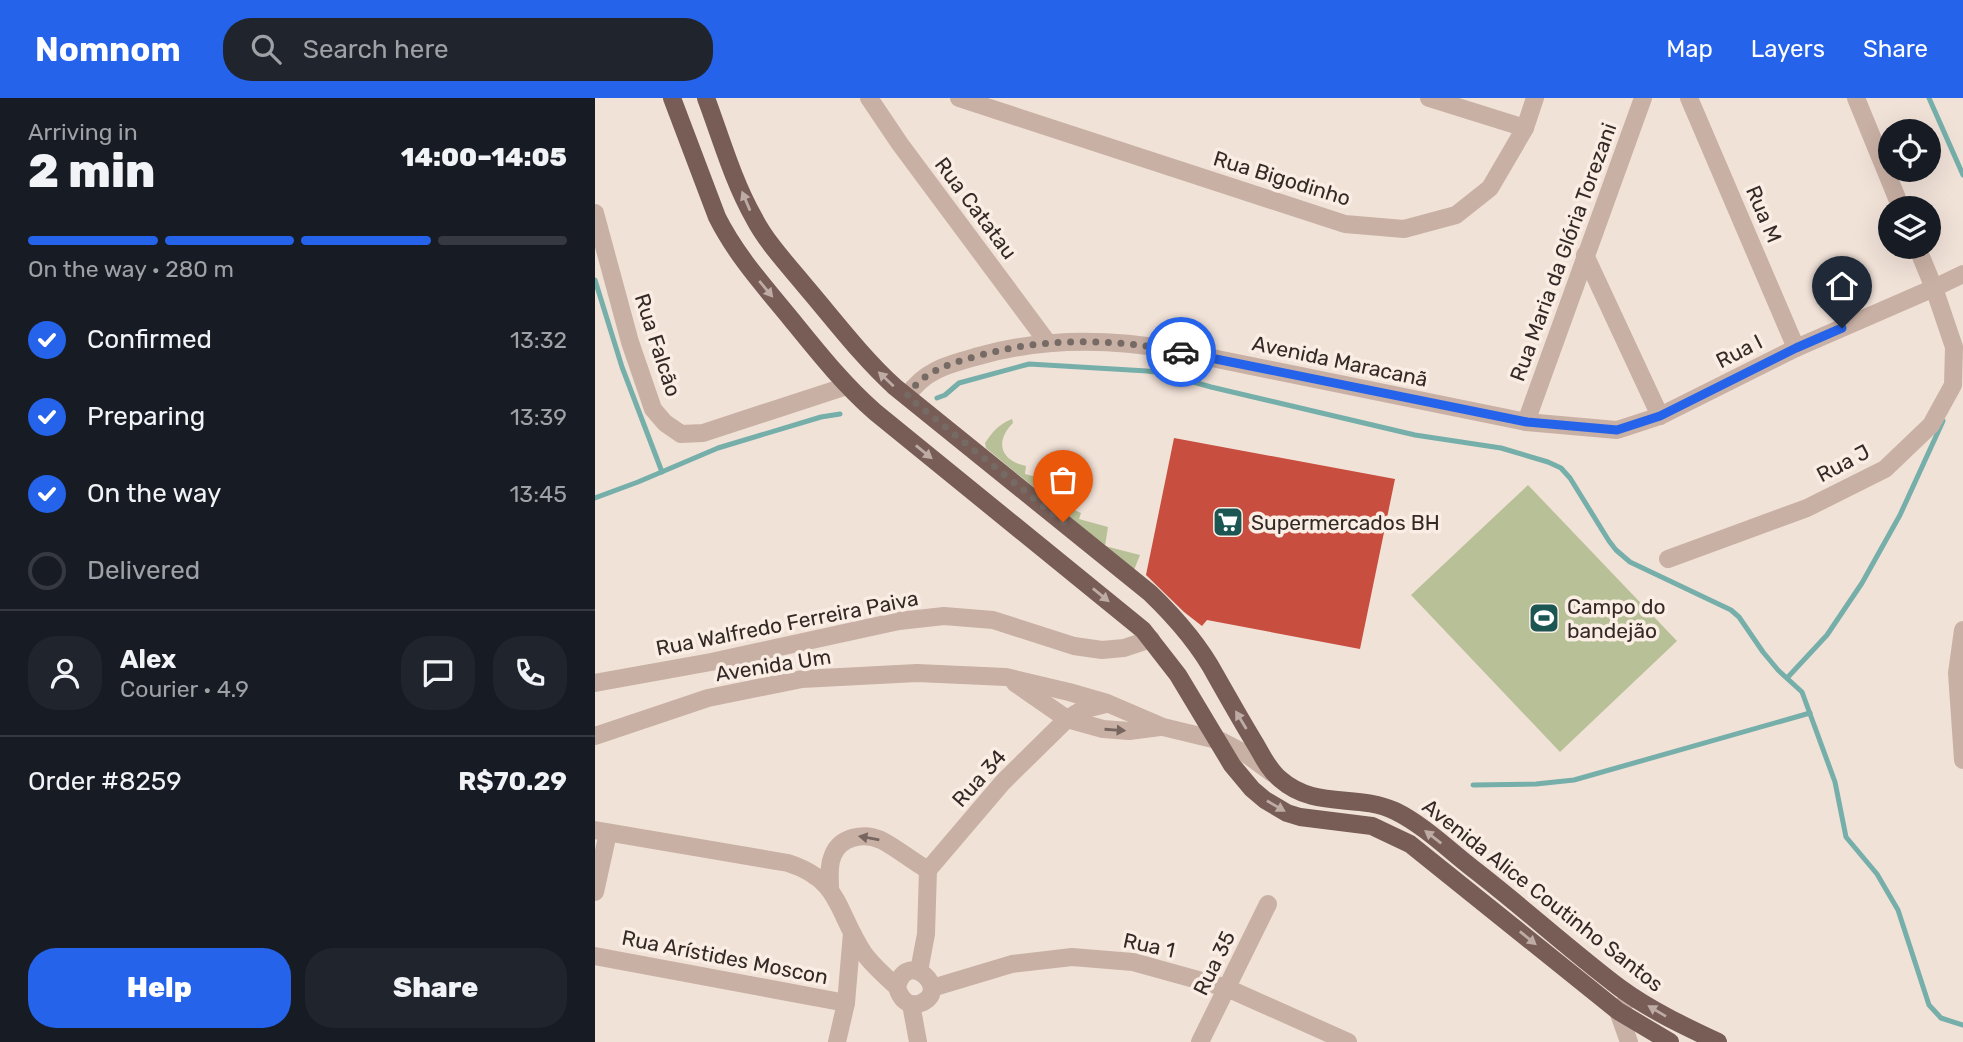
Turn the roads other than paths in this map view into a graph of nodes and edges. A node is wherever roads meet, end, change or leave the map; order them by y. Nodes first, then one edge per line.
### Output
1 (672, 98) edge
2 (706, 98) edge
3 (869, 98) edge
4 (959, 98) edge
5 (1429, 98) edge
6 (1535, 98) edge
7 (1643, 98) edge
8 (1689, 98) edge
9 (1856, 98) edge
10 (1525, 128) junction
11 (1896, 196) edge
12 (595, 213) edge
13 (1585, 255) junction
14 (1922, 259) edge
15 (1963, 274) edge
16 (1934, 288) junction
17 (1048, 343) junction
18 (1796, 348) junction
19 (847, 386) junction
20 (907, 396) junction
21 (1660, 416) junction
22 (1527, 422) junction
23 (1668, 559) dead end
24 (1963, 629) edge
25 (1151, 639) junction
26 (1006, 677) junction
27 (595, 683) edge
28 (1107, 704) junction
29 (1067, 719) junction
30 (1163, 727) junction
31 (595, 736) edge
32 (1215, 739) junction
33 (1963, 760) edge
34 (1278, 778) junction
35 (601, 831) edge
36 (928, 870) junction
37 (830, 888) junction
38 (595, 892) edge
39 (1268, 904) dead end
40 (852, 933) junction
41 (595, 956) edge
42 (919, 971) junction
43 (897, 987) junction
44 (932, 988) junction
45 (1227, 988) junction
46 (1631, 996) junction
47 (846, 1003) junction
48 (911, 1004) junction
49 (1618, 1012) junction
50 (837, 1042) edge
51 (918, 1042) edge
52 (1200, 1042) edge
53 (1347, 1042) edge
54 (1629, 1042) edge
55 (1670, 1042) edge
56 (1718, 1042) edge

1 -> 19 main road, Avenida Alice Coutinho Santos
20 -> 2 main road, Avenida Alice Coutinho Santos
3 - 17 street, Rua Catatau
4 - 10 street, Rua Bigodinho
5 - 10 street
6 - 10 street, Rua Bigodinho
7 - 13 street, Rua Maria da Glória Torezani
8 - 18 street, Rua M
9 - 11 street
12 - 19 street, Rua Falcão
13 - 21 street
13 - 22 street, Rua Maria da Glória Torezani
14 - 16 street, Rua J
15 - 16 street, Rua I
16 - 18 street, Rua I
16 - 23 street, Rua J
17 - 20 street, Avenida Maracanã
17 - 22 street, Avenida Maracanã
18 - 21 street, Rua I
19 -> 25 main road, Avenida Alice Coutinho Santos
34 -> 20 main road, Avenida Alice Coutinho Santos
21 - 22 street, Rua I
24 - 33 street
25 - 27 street, Rua Walfredo Ferreira Paiva
25 - 32 main road, Avenida Alice Coutinho Santos
26 - 28 street, Avenida Um
26 - 29 street, Avenida Um
26 - 31 street, Avenida Um
28 - 29 street
28 - 30 street, Avenida Um
29 -> 30 street, Avenida Um
29 - 36 street, Rua 34
30 - 32 street, Avenida Um
32 - 34 street, Avenida Um
32 -> 49 main road, Avenida Alice Coutinho Santos
46 -> 34 main road, Avenida Alice Coutinho Santos
35 - 37 street
35 - 38 street
36 -> 37 street
36 - 42 street
37 - 40 street
39 - 45 street, Rua 35
40 - 43 street
40 - 47 street
41 - 47 street, Rua Arístides Moscon
42 - 43 street
42 - 44 street
43 - 48 street
44 - 45 street, Rua 1
44 - 48 street
45 - 52 street, Rua 35
45 - 53 street, Rua 1
46 - 49 street
56 -> 46 main road, Avenida Alice Coutinho Santos
47 - 50 street
48 - 51 street
49 - 54 street
49 - 55 main road, Avenida Alice Coutinho Santos

